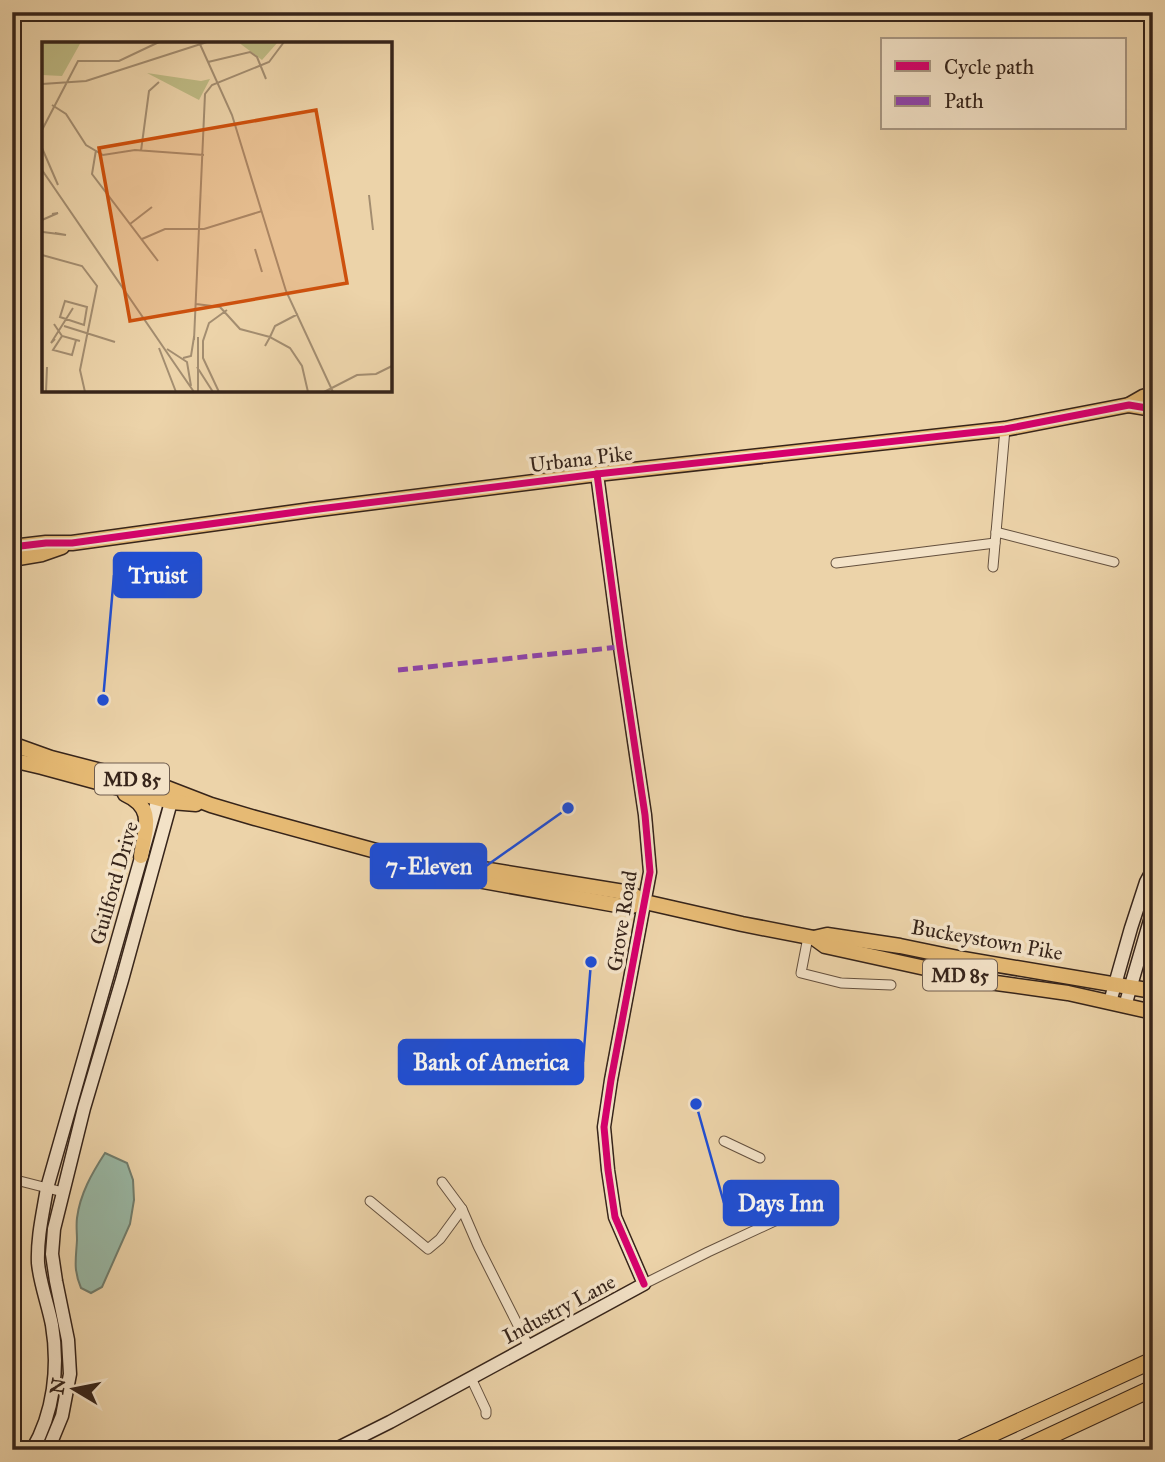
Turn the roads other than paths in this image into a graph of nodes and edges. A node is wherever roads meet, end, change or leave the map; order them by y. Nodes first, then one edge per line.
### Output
1 (1153, 394) edge
2 (1129, 405) junction
3 (1153, 407) edge
4 (1005, 429) junction
5 (597, 474) junction
6 (996, 532) junction
7 (72, 543) junction
8 (995, 543) junction
9 (12, 547) edge
10 (12, 559) edge
11 (1114, 562) dead end
12 (836, 563) dead end
13 (993, 567) dead end
14 (12, 744) edge
15 (12, 760) edge
16 (98, 782) junction
17 (165, 796) junction
18 (141, 856) junction
19 (1153, 869) edge
20 (645, 902) junction
21 (1153, 910) edge
22 (811, 937) junction
23 (1115, 984) junction
24 (891, 985) dead end
25 (1130, 987) junction
26 (1153, 991) edge
27 (1110, 1002) junction
28 (1125, 1006) junction
29 (1153, 1012) edge
30 (724, 1141) dead end
31 (760, 1158) dead end
32 (12, 1179) edge
33 (442, 1182) dead end
34 (47, 1188) junction
35 (63, 1192) junction
36 (370, 1201) dead end
37 (805, 1207) dead end
38 (462, 1209) junction
39 (644, 1284) junction
40 (529, 1347) junction
41 (1153, 1360) edge
42 (471, 1378) junction
43 (1153, 1388) edge
44 (486, 1414) dead end
45 (32, 1450) edge
46 (48, 1450) edge
47 (334, 1450) edge
48 (957, 1450) edge
49 (1020, 1450) edge

1 - 2 main road, Urbana Pike
2 - 3 main road, Urbana Pike
2 - 4 main road, Urbana Pike
4 - 5 main road, Urbana Pike
4 - 6 street
5 - 7 main road, Urbana Pike
5 - 20 main road, Grove Road
6 - 8 street
6 - 11 street
7 - 9 main road, Urbana Pike
7 - 10 main road, Urbana Pike
8 - 12 street
8 - 13 street
14 - 17 main road, Buckeystown Pike / MD 85
15 - 16 main road, Buckeystown Pike / MD 85
16 - 17 main road, Buckeystown Pike / MD 85
16 - 18 main road
17 - 18 main road, Guilford Drive
17 - 20 main road, Buckeystown Pike / MD 85
17 - 35 main road, Guilford Drive
18 - 34 main road, Guilford Drive
19 - 23 main road
20 - 22 main road, Buckeystown Pike / MD 85
20 - 39 main road, Grove Road
21 - 25 main road
22 - 23 main road, Buckeystown Pike / MD 85
22 - 24 street
22 - 27 main road, Buckeystown Pike / MD 85
23 - 25 main road, Buckeystown Pike / MD 85
23 - 27 main road
25 - 26 main road, Buckeystown Pike / MD 85
25 - 28 main road
27 - 28 main road, Buckeystown Pike / MD 85
28 - 29 main road, Buckeystown Pike / MD 85
30 - 31 street
32 - 34 street
33 - 38 street
34 - 35 street
34 - 45 main road, Guilford Drive
35 - 46 main road, Guilford Drive
36 - 38 street
37 - 39 street, Industry Lane
38 - 40 street
39 - 40 main road, Industry Lane
40 - 42 main road, Industry Lane
41 - 48 highway
42 - 44 street
42 - 47 main road, Industry Lane
43 - 49 highway

